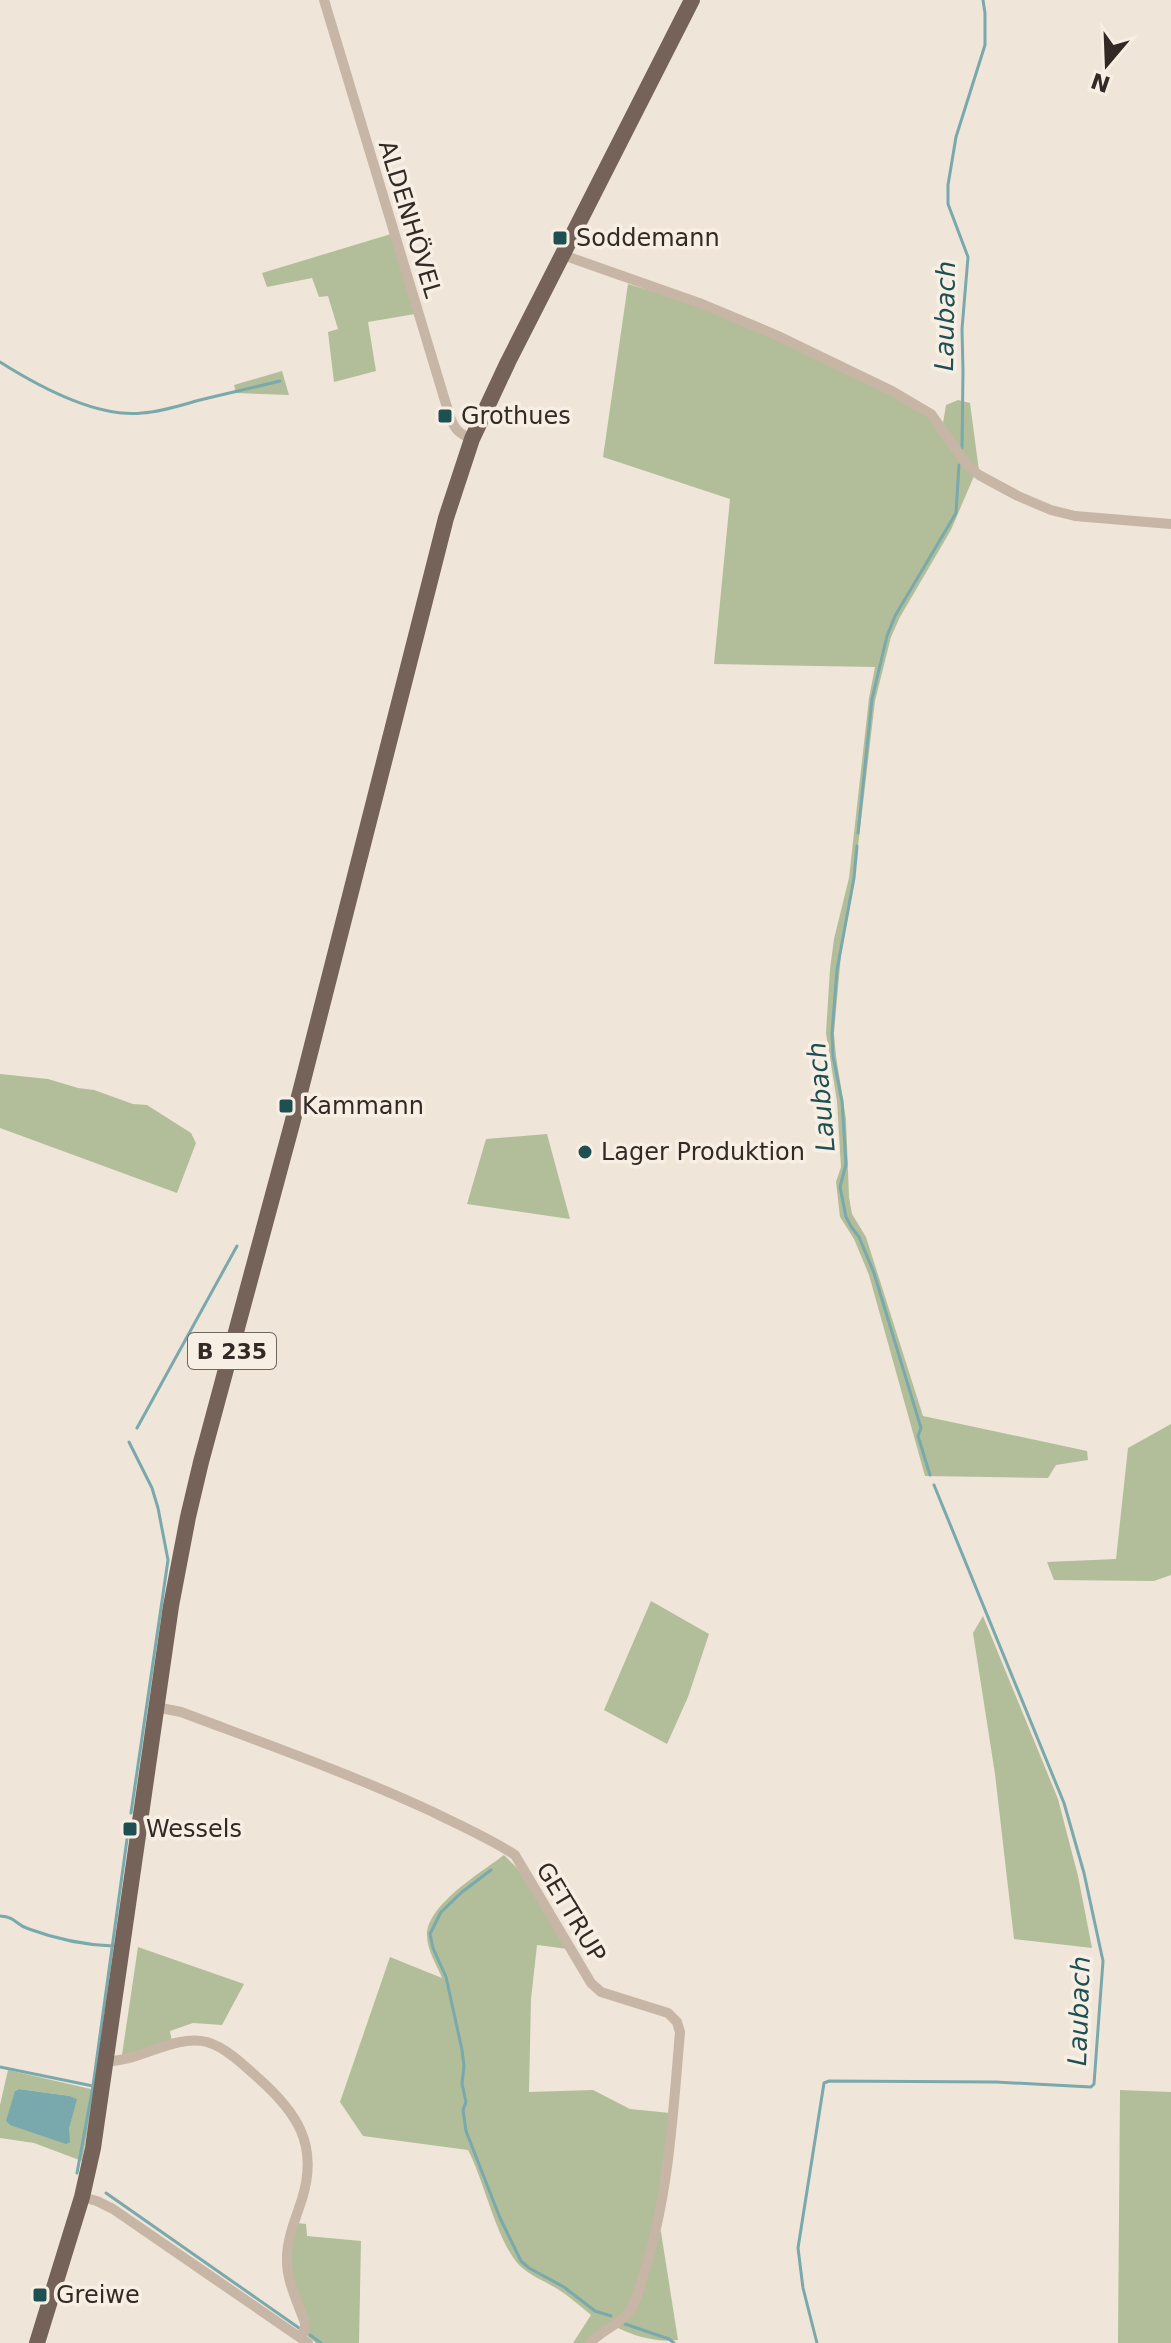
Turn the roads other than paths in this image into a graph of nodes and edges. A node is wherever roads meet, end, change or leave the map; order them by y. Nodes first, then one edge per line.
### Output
1 (324, 0) edge
2 (692, 0) edge
3 (563, 255) junction
4 (472, 439) junction
5 (1171, 524) edge
6 (156, 1707) junction
7 (106, 2061) junction
8 (82, 2197) junction
9 (304, 2340) edge
10 (37, 2343) edge
11 (590, 2343) edge

1 - 4 street, ALDENHÖVEL
2 - 3 main road, B 235
3 - 4 main road, B 235
3 - 5 street
4 - 6 main road, B 235
6 - 7 main road, B 235
6 - 11 street, GETTRUP
7 - 8 main road, B 235
7 - 9 street
8 - 9 street
8 - 10 main road, B 235

